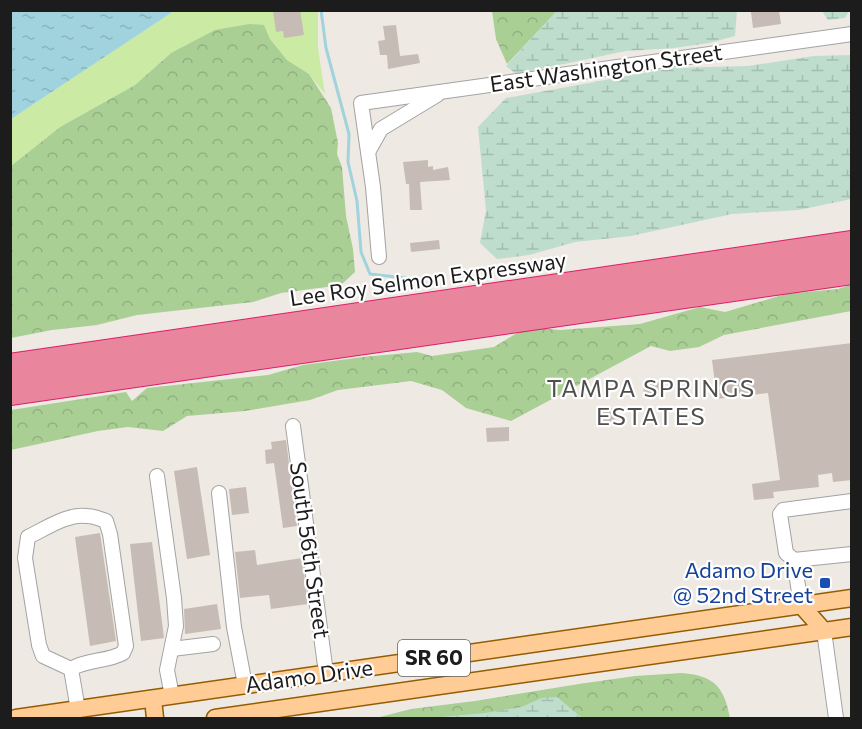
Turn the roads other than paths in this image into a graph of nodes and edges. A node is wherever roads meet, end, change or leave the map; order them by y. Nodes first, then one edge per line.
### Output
1 (852, 34) edge
2 (444, 91) junction
3 (368, 152) junction
4 (852, 241) edge
5 (379, 257) dead end
6 (852, 258) edge
7 (852, 274) edge
8 (10, 364) edge
9 (10, 380) edge
10 (10, 395) edge
11 (293, 426) dead end
12 (157, 476) dead end
13 (219, 493) dead end
14 (852, 501) edge
15 (852, 554) edge
16 (794, 560) junction
17 (852, 598) edge
18 (801, 605) junction
19 (852, 627) edge
20 (824, 631) junction
21 (213, 644) dead end
22 (172, 649) junction
23 (374, 666) junction
24 (71, 669) junction
25 (326, 673) junction
26 (245, 685) junction
27 (378, 695) junction
28 (172, 696) junction
29 (153, 699) junction
30 (78, 710) junction
31 (16, 718) edge
32 (155, 718) edge
33 (215, 718) edge
34 (836, 718) edge

1 - 2 street, East Washington Street
2 - 3 street
2 - 3 street, East Washington Street
3 - 5 street
4 - 8 highway, Lee Roy Selmon Expressway
6 - 9 highway
7 - 10 highway
11 - 25 street, South 56th Street
12 - 22 street
13 - 26 street
14 - 16 street
15 - 16 street
16 - 18 street
17 - 18 main road, Adamo Drive / SR 60
18 - 20 main road
18 - 23 main road, Adamo Drive / SR 60
19 - 20 main road, Adamo Drive / SR 60
20 - 27 main road, Adamo Drive / SR 60
20 - 34 street
21 - 22 street
22 - 28 street
23 - 25 main road, Adamo Drive / SR 60
23 - 27 main road
24 - 24 street
24 - 30 street
25 - 26 main road, Adamo Drive / SR 60
26 - 28 main road, Adamo Drive / SR 60
27 - 33 main road, Adamo Drive / SR 60
28 - 29 main road, Adamo Drive / SR 60
29 - 30 main road, Adamo Drive / SR 60
29 - 32 main road
30 - 31 main road, Adamo Drive / SR 60

